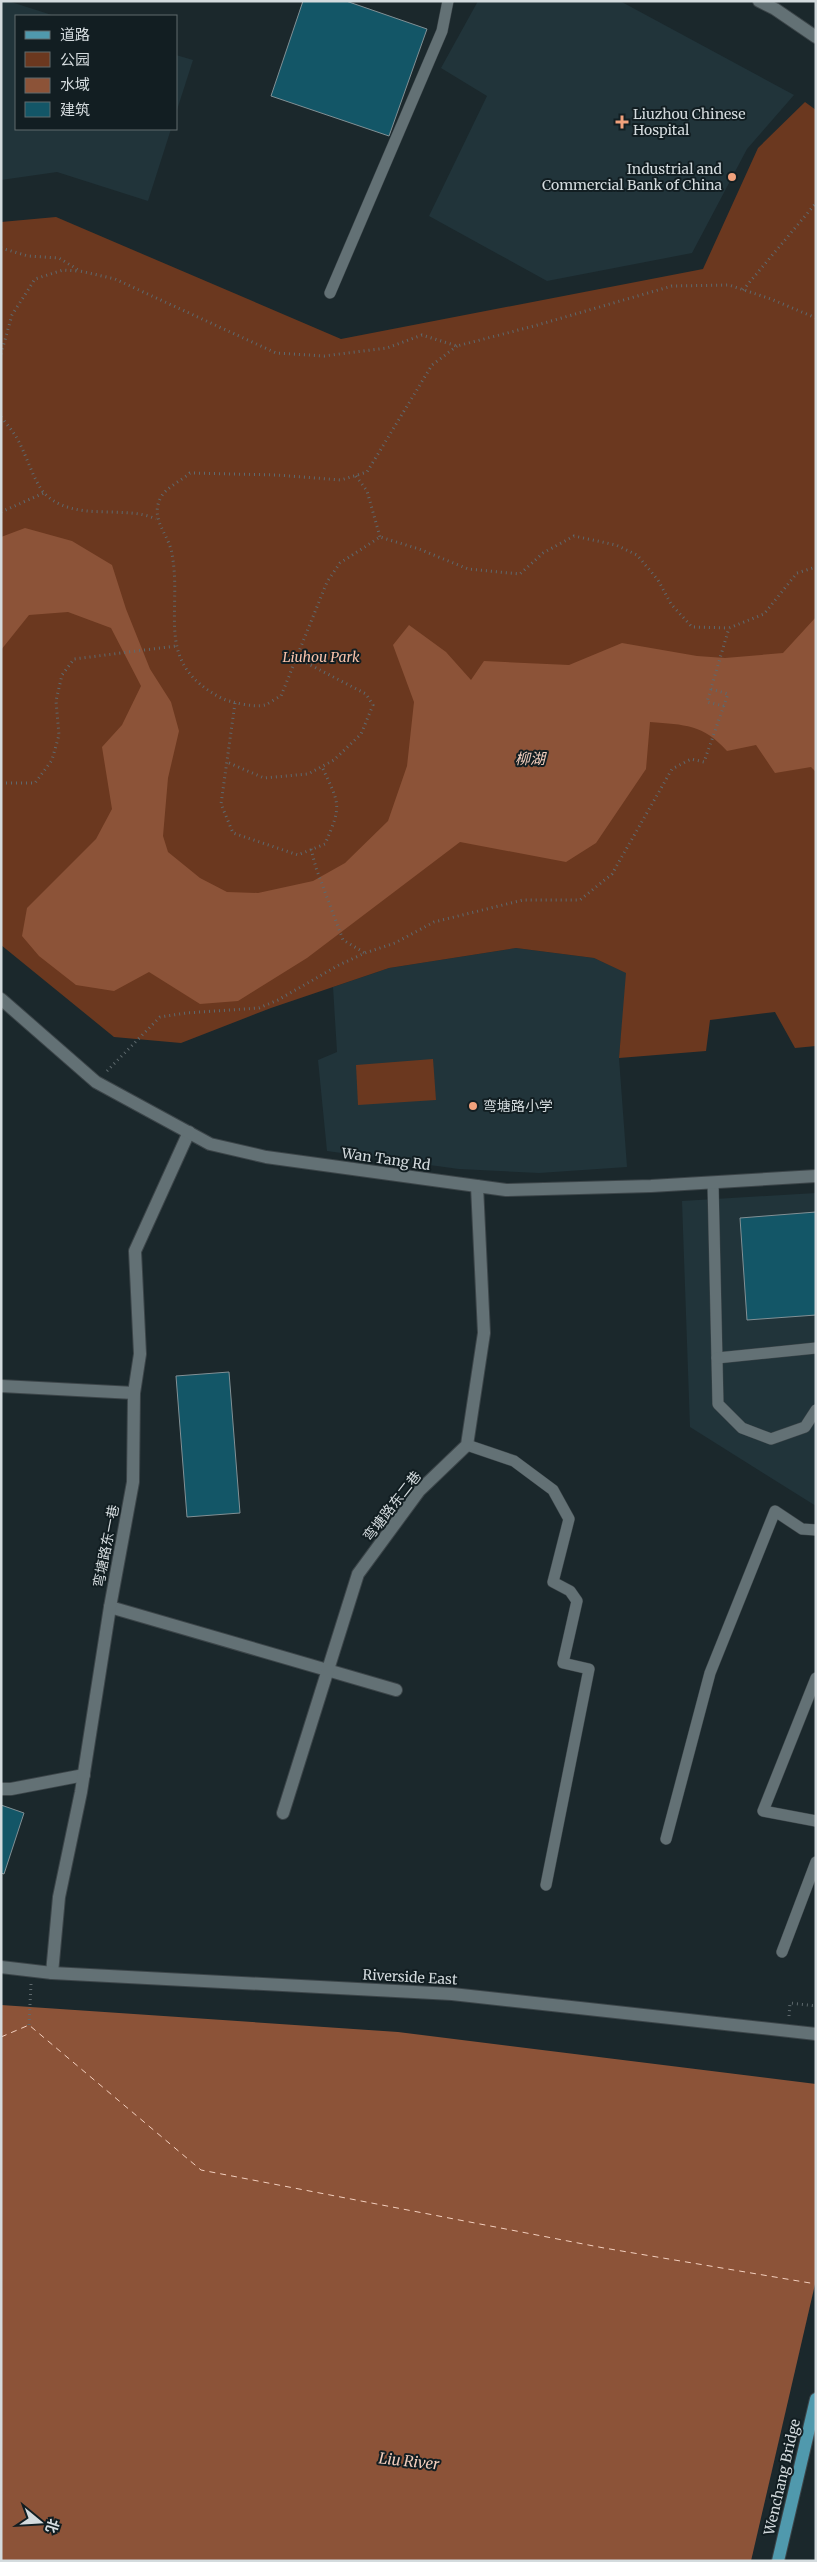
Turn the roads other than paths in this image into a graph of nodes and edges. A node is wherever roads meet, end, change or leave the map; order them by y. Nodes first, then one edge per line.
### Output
1 (448, 1) edge
2 (759, 1) edge
3 (816, 37) edge
4 (330, 293) dead end
5 (1, 999) edge
6 (189, 1132) junction
7 (816, 1176) edge
8 (713, 1183) junction
9 (477, 1186) junction
10 (816, 1348) edge
11 (717, 1358) junction
12 (1, 1386) edge
13 (134, 1393) junction
14 (816, 1410) edge
15 (467, 1445) junction
16 (816, 1530) edge
17 (110, 1607) junction
18 (329, 1670) junction
19 (816, 1678) edge
20 (396, 1690) dead end
21 (84, 1775) junction
22 (1, 1789) edge
23 (283, 1813) dead end
24 (816, 1821) edge
25 (666, 1839) dead end
26 (816, 1862) edge
27 (546, 1885) dead end
28 (782, 1952) dead end
29 (1, 1967) edge
30 (52, 1973) junction
31 (816, 2034) edge
32 (816, 2399) edge
33 (778, 2561) edge

1 - 4 lane
2 - 3 street
5 - 6 street, Wan Tang Rd
6 - 9 street, Wan Tang Rd
6 - 13 street, 弯塘路东一巷
7 - 8 street, Wan Tang Rd
8 - 9 street, Wan Tang Rd
8 - 11 lane
9 - 15 street
10 - 11 lane
11 - 14 lane
12 - 13 street
13 - 17 street, 弯塘路东一巷
15 - 18 street, 弯塘路东二巷
15 - 27 lane
16 - 25 lane
17 - 18 street
17 - 21 street, 弯塘路东一巷
18 - 20 street
18 - 23 street, 弯塘路东二巷
19 - 24 lane
21 - 22 street
21 - 30 street, 弯塘路东一巷
26 - 28 lane
29 - 30 street, Riverside East
30 - 31 street, Riverside East
32 - 33 main road, Wenchang Bridge

